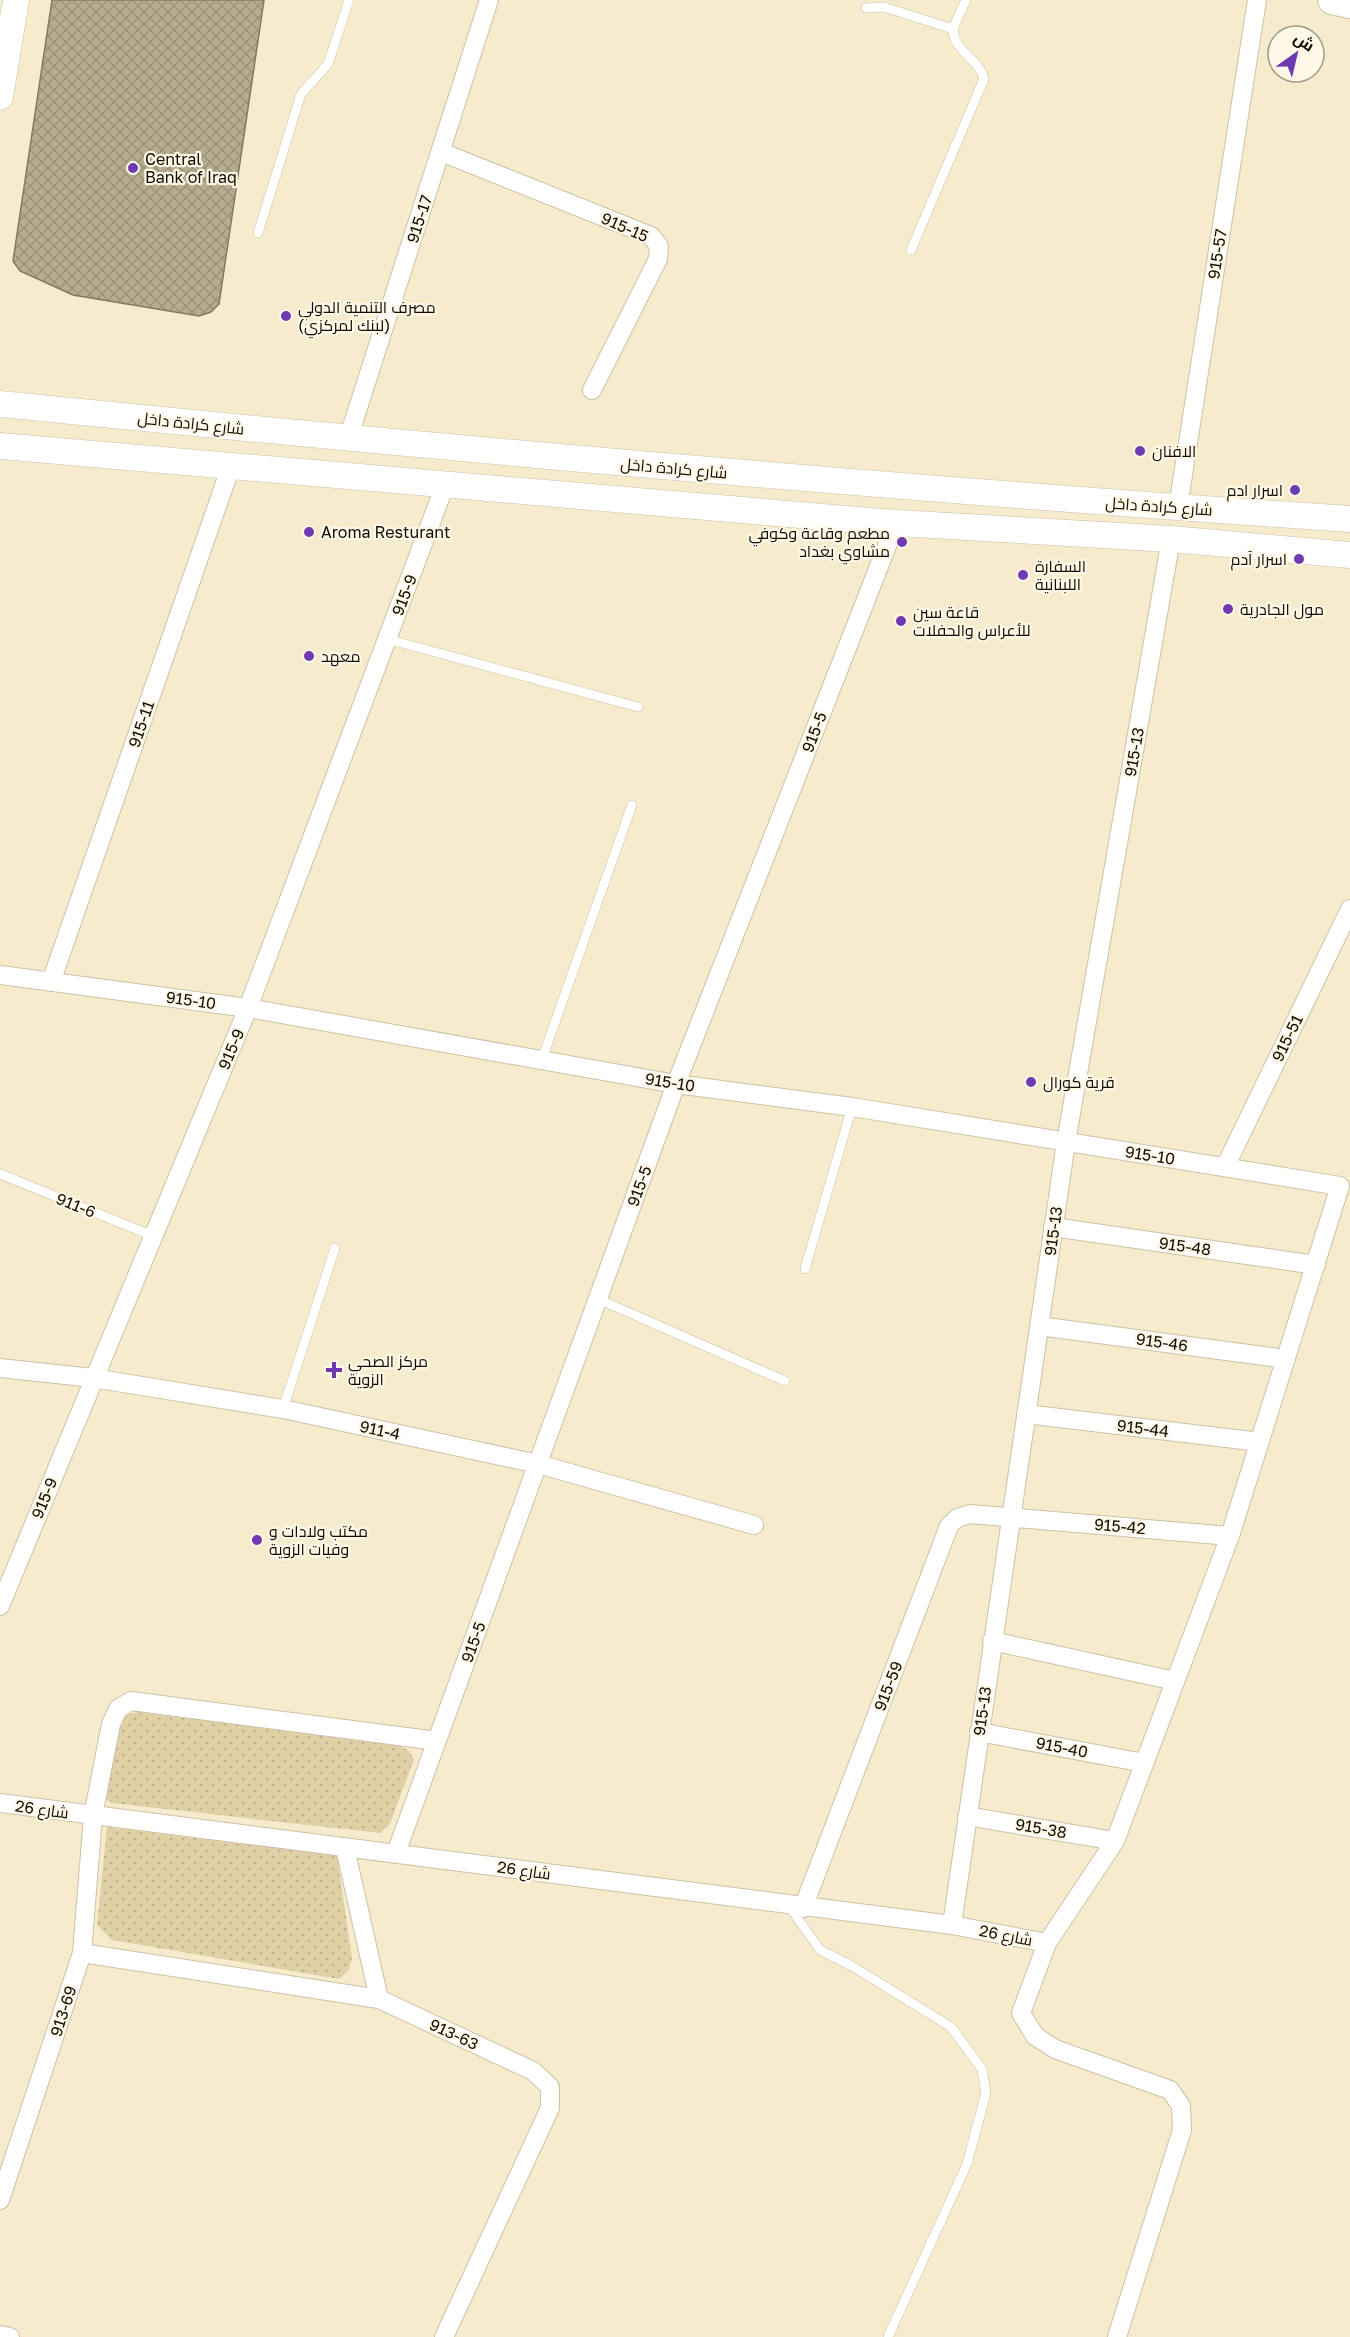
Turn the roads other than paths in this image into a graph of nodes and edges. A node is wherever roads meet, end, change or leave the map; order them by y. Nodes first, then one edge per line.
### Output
1 (16, 0) edge
2 (349, 0) edge
3 (489, 0) edge
4 (966, 0) edge
5 (1257, 0) edge
6 (1332, 0) edge
7 (1350, 4) edge
8 (866, 8) dead end
9 (953, 29) junction
10 (0, 97) edge
11 (441, 152) junction
12 (258, 233) dead end
13 (911, 250) dead end
14 (592, 390) dead end
15 (0, 404) edge
16 (348, 439) junction
17 (0, 446) edge
18 (428, 447) junction
19 (231, 466) junction
20 (435, 484) junction
21 (884, 486) junction
22 (1178, 507) junction
23 (1350, 519) edge
24 (889, 523) junction
25 (1171, 539) junction
26 (1350, 555) edge
27 (387, 639) junction
28 (638, 707) dead end
29 (632, 805) dead end
30 (1350, 909) edge
31 (0, 975) edge
32 (51, 982) junction
33 (248, 1008) junction
34 (542, 1059) junction
35 (676, 1084) junction
36 (852, 1107) junction
37 (1066, 1142) junction
38 (1225, 1167) junction
39 (0, 1174) edge
40 (1053, 1227) junction
41 (153, 1236) junction
42 (335, 1248) dead end
43 (1316, 1265) junction
44 (805, 1269) dead end
45 (598, 1299) junction
46 (1039, 1326) junction
47 (1286, 1359) junction
48 (0, 1368) edge
49 (93, 1378) junction
50 (785, 1381) dead end
51 (283, 1409) junction
52 (1026, 1414) junction
53 (1260, 1442) junction
54 (538, 1464) junction
55 (1011, 1516) junction
56 (754, 1525) dead end
57 (1230, 1536) junction
58 (0, 1606) edge
59 (992, 1641) junction
60 (1175, 1681) junction
61 (979, 1732) junction
62 (437, 1741) junction
63 (1144, 1763) junction
64 (0, 1803) edge
65 (93, 1816) junction
66 (967, 1816) junction
67 (1115, 1841) junction
68 (345, 1848) junction
69 (396, 1853) junction
70 (796, 1907) junction
71 (952, 1925) junction
72 (1047, 1943) junction
73 (82, 1953) junction
74 (379, 1999) junction
75 (0, 2200) edge
76 (0, 2335) edge
77 (10, 2337) edge
78 (444, 2337) edge
79 (888, 2337) edge
80 (1117, 2337) edge

1 - 10 main road
2 - 12 lane
3 - 11 street, 915-17
4 - 9 lane
5 - 22 street, 915-57
6 - 7 main road
8 - 9 lane
9 - 13 lane
11 - 14 street, 915-15
11 - 16 street, 915-17
15 - 16 main road, شارع كرادة داخل
16 - 18 main road, شارع كرادة داخل
17 - 19 main road, شارع كرادة داخل
18 - 20 main road
18 - 21 main road, شارع كرادة داخل
19 - 20 main road, شارع كرادة داخل
19 - 32 street, 915-11
20 - 24 main road, شارع كرادة داخل
20 - 27 street, 915-9
21 - 22 main road, شارع كرادة داخل
21 - 24 main road
22 - 23 main road, شارع كرادة داخل
24 - 25 main road, شارع كرادة داخل
24 - 35 street, 915-5
25 - 26 main road, شارع كرادة داخل
25 - 37 street, 915-13
27 - 28 lane
27 - 33 street, 915-9
29 - 34 lane
30 - 38 street, 915-51
31 - 32 street, 915-10
32 - 33 street, 915-10
33 - 34 street, 915-10
33 - 41 street, 915-9
34 - 35 street, 915-10
35 - 36 street, 915-10
35 - 45 street, 915-5
36 - 37 street, 915-10
36 - 44 lane
37 - 38 street, 915-10
37 - 40 street, 915-13
38 - 43 street, 915-10
39 - 41 lane, 911-6
40 - 43 street, 915-48
40 - 46 street, 915-13
41 - 49 street, 915-9
42 - 51 lane
43 - 47 street
45 - 50 lane
45 - 54 street, 915-5
46 - 47 street, 915-46
46 - 52 street, 915-13
47 - 53 street
48 - 49 street, 911-4
49 - 51 street, 911-4
49 - 58 street, 915-9
51 - 54 street, 911-4
52 - 53 street, 915-44
52 - 55 street, 915-13
53 - 57 street
54 - 56 street, 911-4
54 - 62 street, 915-5
55 - 57 street, 915-42
55 - 59 street, 915-13
55 - 70 street, 915-59
57 - 60 street
59 - 60 street
59 - 61 street, 915-13
60 - 63 street
61 - 63 street, 915-40
61 - 66 street, 915-13
62 - 65 street, 913-69
62 - 69 street, 915-5
63 - 67 street
64 - 65 street, شارع 26
65 - 68 street, شارع 26
65 - 73 street, 913-69
66 - 67 street, 915-38
66 - 71 street, 915-13
67 - 72 street
68 - 69 street, شارع 26
68 - 74 street
69 - 70 street, شارع 26
70 - 71 street, شارع 26
70 - 79 lane
71 - 72 street, شارع 26
72 - 80 street
73 - 74 street, 913-63
73 - 75 street, 913-69
74 - 78 street, 913-63
76 - 77 street

